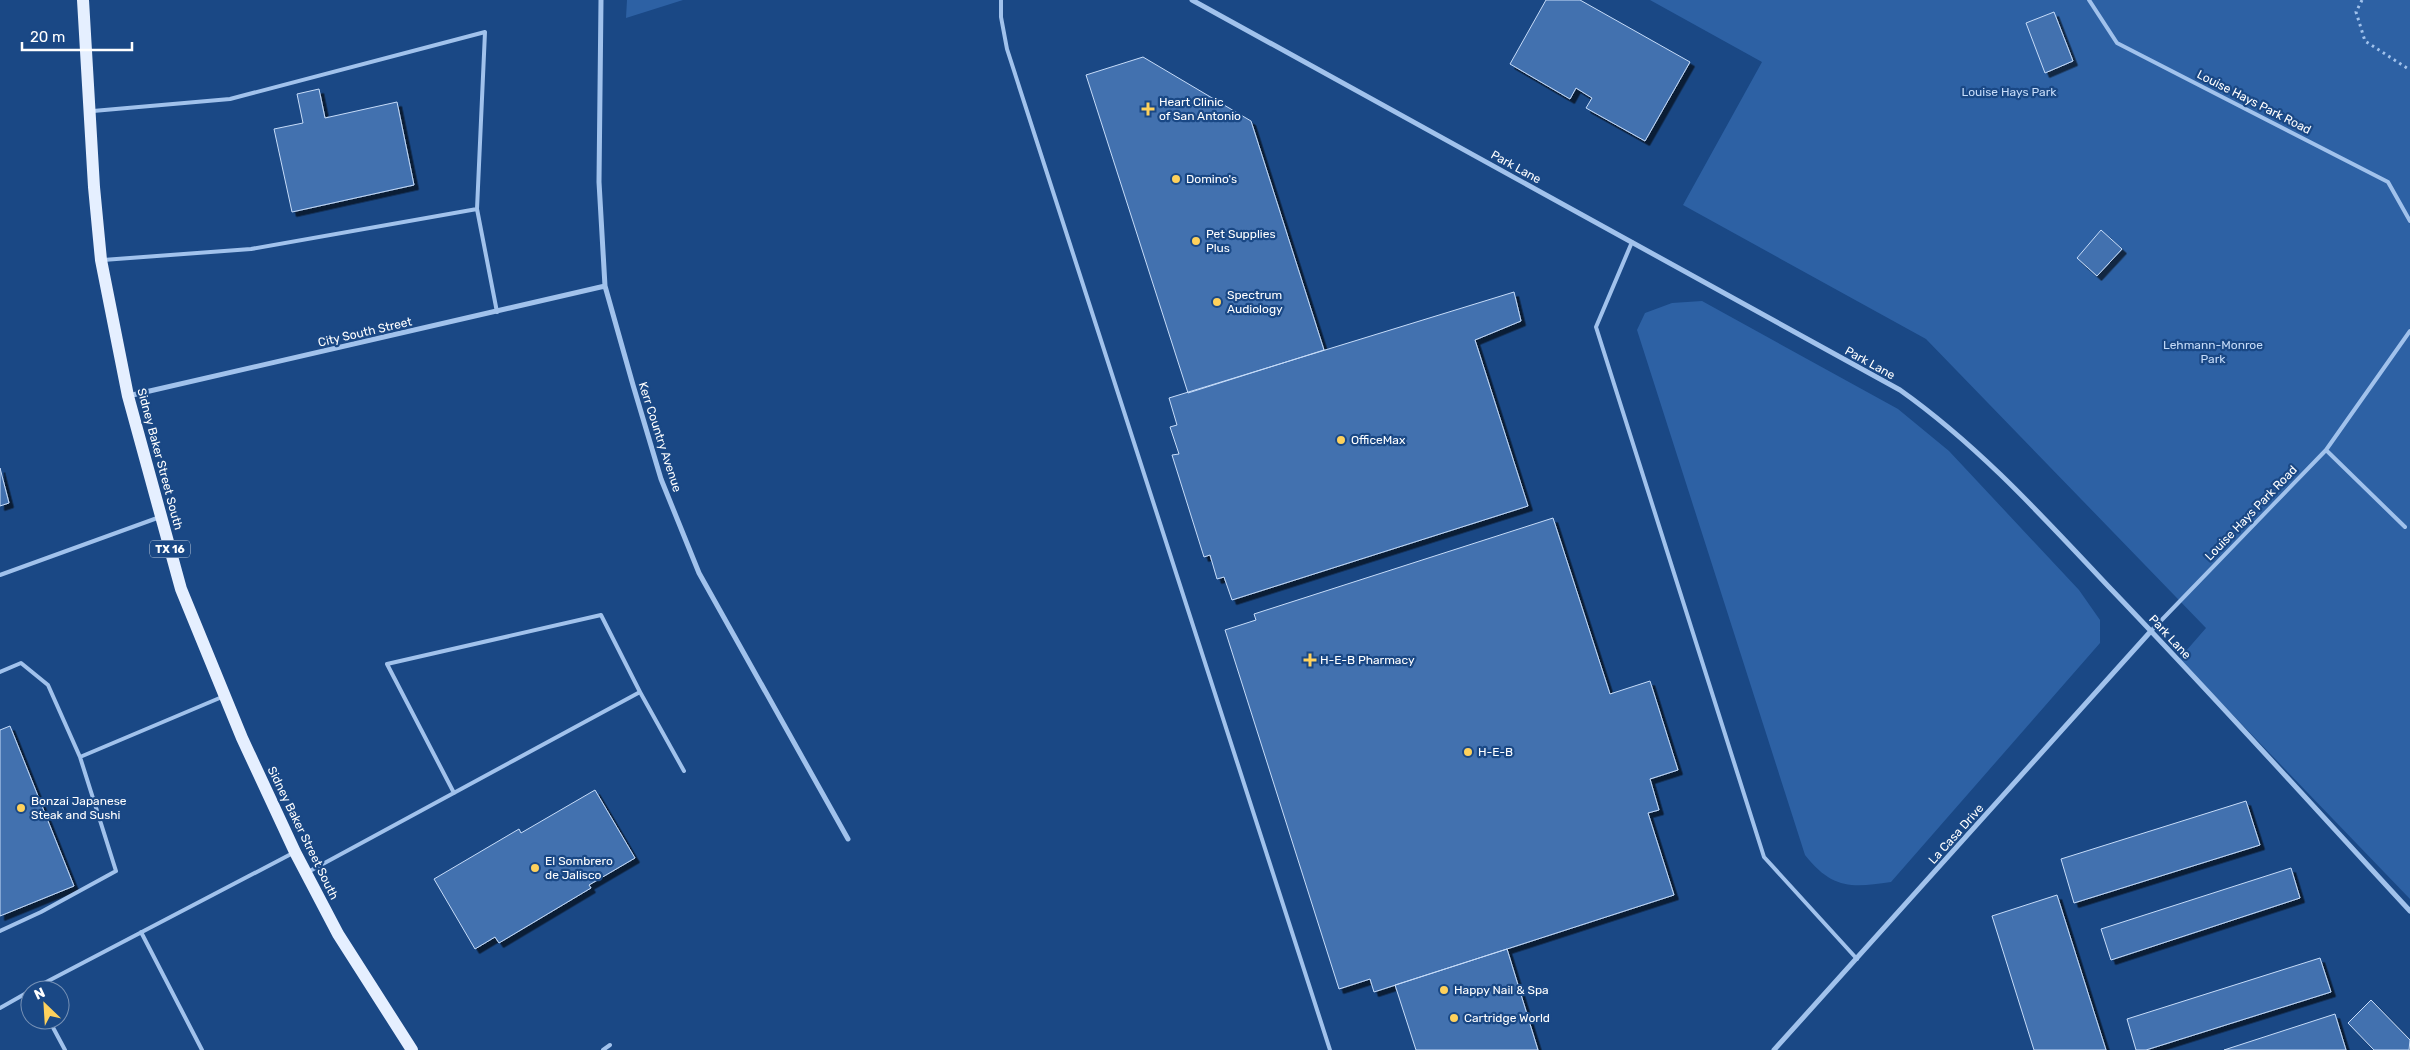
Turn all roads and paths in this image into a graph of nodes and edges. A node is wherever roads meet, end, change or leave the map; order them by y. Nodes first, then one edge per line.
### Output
1 (83, 0) edge
2 (601, 0) edge
3 (1001, 0) edge
4 (1192, 0) edge
5 (2089, 0) edge
6 (2362, 0) edge
7 (2410, 70) edge
8 (89, 112) junction
9 (477, 209) junction
10 (2410, 221) edge
11 (1632, 242) junction
12 (101, 260) junction
13 (605, 286) junction
14 (497, 312) junction
15 (2410, 330) edge
16 (128, 396) junction
17 (2326, 450) junction
18 (160, 517) junction
19 (2405, 527) dead end
20 (0, 575) edge
21 (2151, 631) junction
22 (0, 672) edge
23 (640, 692) junction
24 (224, 696) junction
25 (80, 757) junction
26 (684, 771) dead end
27 (454, 793) junction
28 (848, 839) dead end
29 (295, 852) junction
30 (306, 873) junction
31 (2410, 911) edge
32 (0, 931) edge
33 (141, 932) junction
34 (1857, 959) junction
35 (51, 980) edge
36 (20, 997) edge
37 (0, 1008) edge
38 (55, 1030) edge
39 (610, 1045) dead end
40 (65, 1050) edge
41 (202, 1050) edge
42 (412, 1050) edge
43 (602, 1050) edge
44 (1330, 1050) edge
45 (1774, 1050) edge

1 - 8 main road, Sidney Baker Street South / TX 16
2 - 13 street, Kerr Country Avenue
3 - 44 lane
4 - 11 street, Park Lane
5 - 10 lane, Louise Hays Park Road
6 - 7 path
8 - 9 lane
8 - 12 main road, Sidney Baker Street South / TX 16
9 - 12 lane
9 - 14 lane
11 - 21 street, Park Lane
11 - 34 lane
12 - 16 main road, Sidney Baker Street South / TX 16
13 - 14 street, City South Street
13 - 28 street, Kerr Country Avenue
14 - 16 street, City South Street
15 - 17 lane, Louise Hays Park Road
16 - 18 main road, Sidney Baker Street South / TX 16
17 - 19 lane
17 - 21 lane, Louise Hays Park Road
18 - 20 lane
18 - 24 main road, Sidney Baker Street South / TX 16
21 - 31 street, Park Lane
21 - 34 street, La Casa Drive
22 - 25 lane
23 - 26 lane
23 - 27 lane
23 - 27 lane
24 - 25 lane
24 - 29 main road, Sidney Baker Street South / TX 16
25 - 32 lane
27 - 30 lane
29 - 30 main road, Sidney Baker Street South / TX 16
29 - 33 lane
30 - 42 main road, Sidney Baker Street South / TX 16
33 - 35 lane
33 - 41 lane
34 - 45 street, La Casa Drive
36 - 37 lane
38 - 40 lane
39 - 43 lane

